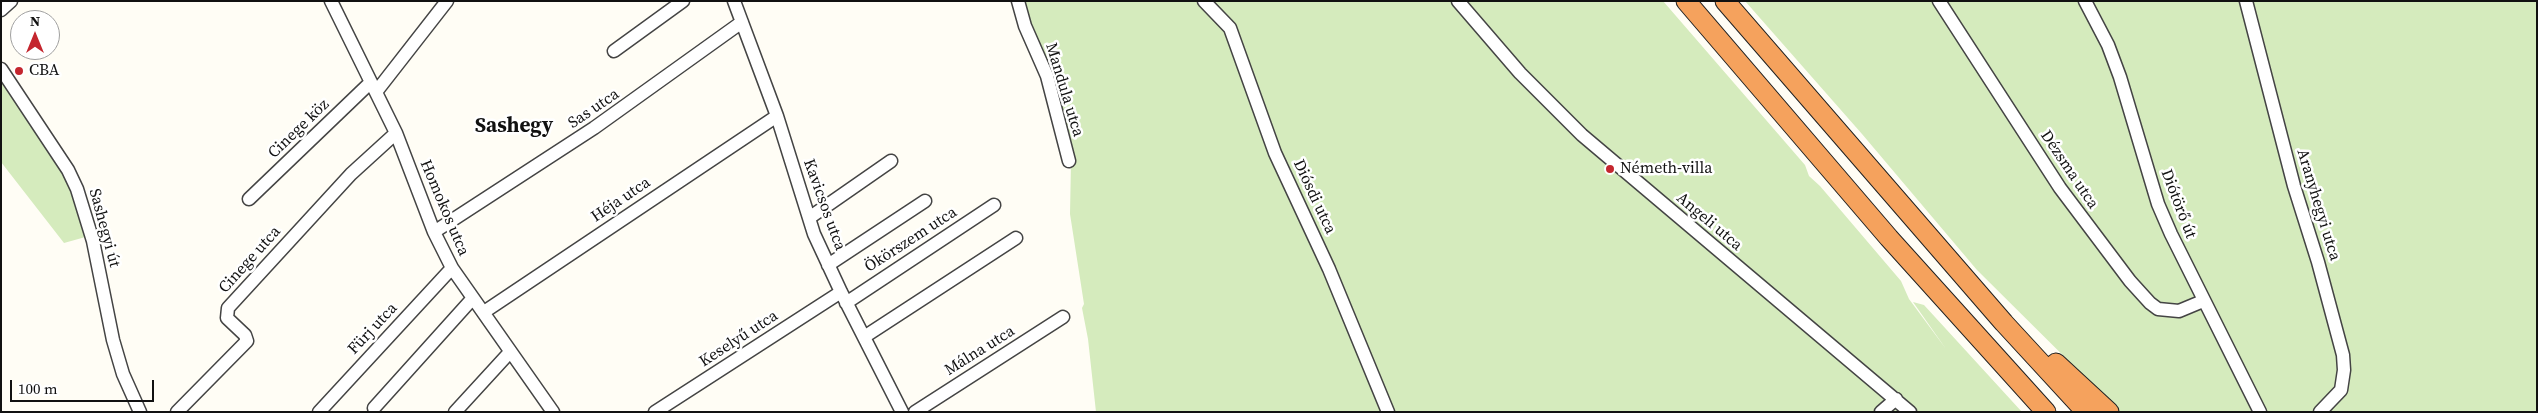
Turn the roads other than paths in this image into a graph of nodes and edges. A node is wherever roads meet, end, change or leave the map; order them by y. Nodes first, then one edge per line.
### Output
1 (11, 1) edge
2 (332, 1) edge
3 (447, 1) edge
4 (683, 1) edge
5 (734, 1) edge
6 (1018, 1) edge
7 (1204, 1) edge
8 (1458, 1) edge
9 (1686, 1) edge
10 (1725, 1) edge
11 (1939, 1) edge
12 (2085, 1) edge
13 (2246, 1) edge
14 (1, 10) edge
15 (742, 22) junction
16 (614, 51) dead end
17 (1, 69) edge
18 (373, 87) junction
19 (777, 116) junction
20 (396, 133) junction
21 (891, 161) dead end
22 (1069, 161) dead end
23 (249, 199) dead end
24 (925, 201) dead end
25 (994, 205) dead end
26 (809, 218) junction
27 (434, 232) junction
28 (1016, 238) dead end
29 (828, 265) junction
30 (452, 268) junction
31 (844, 297) junction
32 (473, 298) junction
33 (2203, 302) junction
34 (484, 312) junction
35 (1063, 318) dead end
36 (2004, 323) junction
37 (864, 337) junction
38 (510, 352) junction
39 (1896, 400) junction
40 (374, 408) dead end
41 (140, 412) edge
42 (177, 412) edge
43 (319, 412) edge
44 (455, 412) edge
45 (553, 412) edge
46 (655, 412) edge
47 (902, 412) edge
48 (915, 412) edge
49 (1388, 412) edge
50 (1882, 412) edge
51 (1910, 412) edge
52 (2046, 412) edge
53 (2086, 412) edge
54 (2109, 412) edge
55 (2260, 412) edge
56 (2320, 412) edge

1 - 14 street
2 - 18 street, Homokos utca
3 - 18 street, Cinege köz
4 - 16 street
5 - 15 street, Kavicsos utca
6 - 22 street, Mandula utca
7 - 49 street, Diósdi utca
8 - 39 street, Angeli utca
9 - 52 highway
10 - 36 highway
11 - 33 street, Dézsma utca
12 - 33 street, Diótörő út
13 - 56 street, Aranyhegyi utca
15 - 19 street, Kavicsos utca
15 - 27 street, Sas utca
17 - 41 street, Sashegyi út
18 - 20 street, Homokos utca
18 - 23 street, Cinege köz
19 - 26 street, Kavicsos utca
19 - 34 street, Héja utca
20 - 27 street, Homokos utca
20 - 42 street, Cinege utca
21 - 26 street
24 - 29 street
25 - 31 street, Ökörszem utca
26 - 29 street, Kavicsos utca
27 - 30 street, Homokos utca
28 - 37 street
29 - 31 street, Kavicsos utca
30 - 32 street, Homokos utca
30 - 43 street, Fürj utca
31 - 37 street, Kavicsos utca
31 - 46 street, Keselyű utca
32 - 34 street, Homokos utca
32 - 40 street
33 - 55 street, Diótörő út
34 - 38 street, Homokos utca
35 - 48 street, Málna utca
36 - 53 highway
36 - 54 highway
37 - 47 street, Kavicsos utca
38 - 44 street
38 - 45 street, Homokos utca
39 - 50 street
39 - 51 street, Angeli utca

